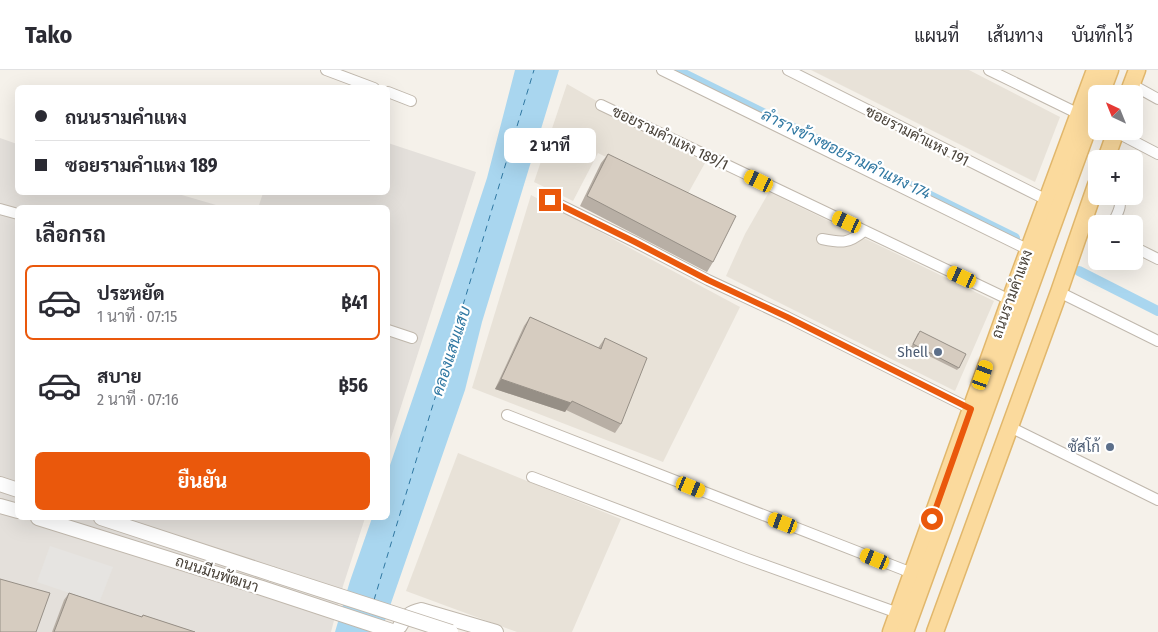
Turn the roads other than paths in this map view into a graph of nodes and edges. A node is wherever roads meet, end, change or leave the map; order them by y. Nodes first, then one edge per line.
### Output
1 (326, 70) edge
2 (662, 70) edge
3 (788, 70) edge
4 (989, 70) edge
5 (1095, 70) edge
6 (1110, 70) edge
7 (1122, 70) edge
8 (1132, 83) edge
9 (366, 85) edge
10 (1104, 85) edge
11 (1116, 85) edge
12 (390, 93) edge
13 (1158, 99) edge
14 (411, 101) dead end
15 (601, 105) dead end
16 (1079, 114) junction
17 (1088, 129) edge
18 (1095, 140) edge
19 (1131, 140) edge
20 (1158, 154) edge
21 (550, 200) dead end
22 (1047, 200) junction
23 (0, 209) edge
24 (15, 213) edge
25 (1088, 228) edge
26 (864, 231) junction
27 (822, 239) dead end
28 (1028, 250) junction
29 (1143, 252) edge
30 (1158, 259) edge
31 (1059, 292) junction
32 (1010, 300) junction
33 (390, 331) edge
34 (412, 338) dead end
35 (1158, 341) edge
36 (1011, 353) junction
37 (971, 409) junction
38 (507, 416) dead end
39 (1010, 427) junction
40 (532, 477) dead end
41 (0, 484) edge
42 (15, 489) edge
43 (1158, 500) edge
44 (0, 506) edge
45 (15, 510) edge
46 (44, 520) edge
47 (107, 520) edge
48 (912, 574) junction
49 (898, 613) junction
50 (395, 632) edge
51 (400, 632) edge
52 (450, 632) edge
53 (496, 632) edge
54 (891, 632) edge
55 (905, 632) edge
56 (914, 632) edge
57 (935, 632) edge

1 - 9 street
2 - 28 street
3 - 22 street, ซอยรามคำแหง 191
4 - 16 street
5 - 16 main road, ถนนรามคำแหง
6 - 10 main road
7 - 11 main road
8 - 13 street
12 - 14 street
15 - 26 street, ซอยรามคำแหง 189/1
16 - 22 main road, ถนนรามคำแหง
17 - 36 main road, ถนนรามคำแหง
18 - 36 main road, ถนนรามคำแหง
19 - 20 street
21 - 37 street
22 - 28 main road, ถนนรามคำแหง
23 - 24 street
25 - 31 main road
26 - 27 street
26 - 32 street, ซอยรามคำแหง 189/1
28 - 32 main road, ถนนรามคำแหง
29 - 30 street
31 - 35 street
31 - 39 main road
32 - 37 main road, ถนนรามคำแหง
33 - 34 street
36 - 55 main road, ถนนรามคำแหง
36 - 56 main road, ถนนรามคำแหง
37 - 48 main road, ถนนรามคำแหง
38 - 48 street
39 - 43 street
39 - 57 main road
40 - 49 street
41 - 42 street
44 - 45 street
46 - 50 street, ถนนมีนพัฒนา
47 - 52 street, ถนนมีนพัฒนา, bridge
48 - 49 main road, ถนนรามคำแหง
49 - 54 main road, ถนนรามคำแหง
51 - 53 street

